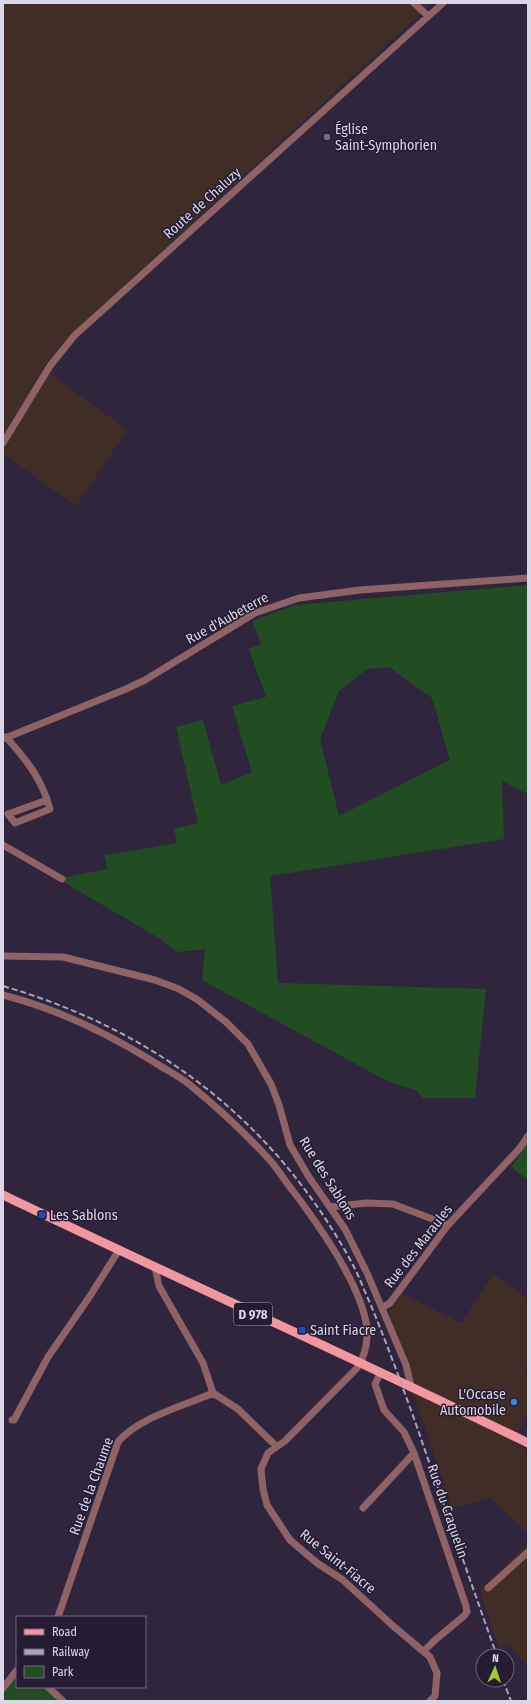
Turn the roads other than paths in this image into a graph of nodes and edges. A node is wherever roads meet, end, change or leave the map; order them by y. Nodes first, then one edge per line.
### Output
1 (414, 3) edge
2 (443, 3) edge
3 (428, 16) junction
4 (3, 443) edge
5 (528, 578) edge
6 (5, 738) edge
7 (47, 800) junction
8 (5, 815) edge
9 (3, 845) edge
10 (62, 879) dead end
11 (3, 956) edge
12 (3, 995) edge
13 (528, 1136) edge
14 (3, 1195) edge
15 (330, 1208) junction
16 (448, 1225) junction
17 (119, 1250) junction
18 (155, 1268) junction
19 (382, 1308) junction
20 (361, 1363) junction
21 (381, 1372) junction
22 (411, 1386) junction
23 (213, 1393) junction
24 (12, 1420) dead end
25 (528, 1443) edge
26 (276, 1446) junction
27 (414, 1453) junction
28 (363, 1508) dead end
29 (528, 1552) edge
30 (488, 1588) dead end
31 (58, 1616) edge
32 (424, 1651) junction
33 (16, 1671) edge
34 (3, 1688) edge
35 (49, 1688) edge
36 (63, 1701) edge
37 (430, 1701) edge

1 - 3 street
2 - 3 street, Route de Chaluzy
3 - 4 street, Route de Chaluzy
5 - 6 street, Rue d'Aubeterre
6 - 7 street
7 - 8 street
7 - 8 street
9 - 10 street
11 - 15 street, Rue des Sablons
12 - 20 street
13 - 16 street, Rue des Maraules
14 - 17 main road, D 978
15 - 16 street
15 - 19 street, Rue des Sablons
16 - 19 street, Rue des Maraules
17 - 18 main road, D 978
17 - 24 street
18 - 20 main road, D 978
18 - 23 street
19 - 22 street, Rue des Maraules
20 - 21 main road, D 978
20 - 26 street, Rue Saint-Fiacre
21 - 22 main road, D 978
21 - 27 street, Rue du Craquelin
22 - 25 main road, D 978
23 - 26 street
23 - 31 street, Rue de la Chaume
26 - 32 street, Rue Saint-Fiacre
27 - 28 street
27 - 32 street, Rue du Craquelin
29 - 30 street
32 - 37 street, Rue Saint-Fiacre
33 - 34 street
35 - 36 street

